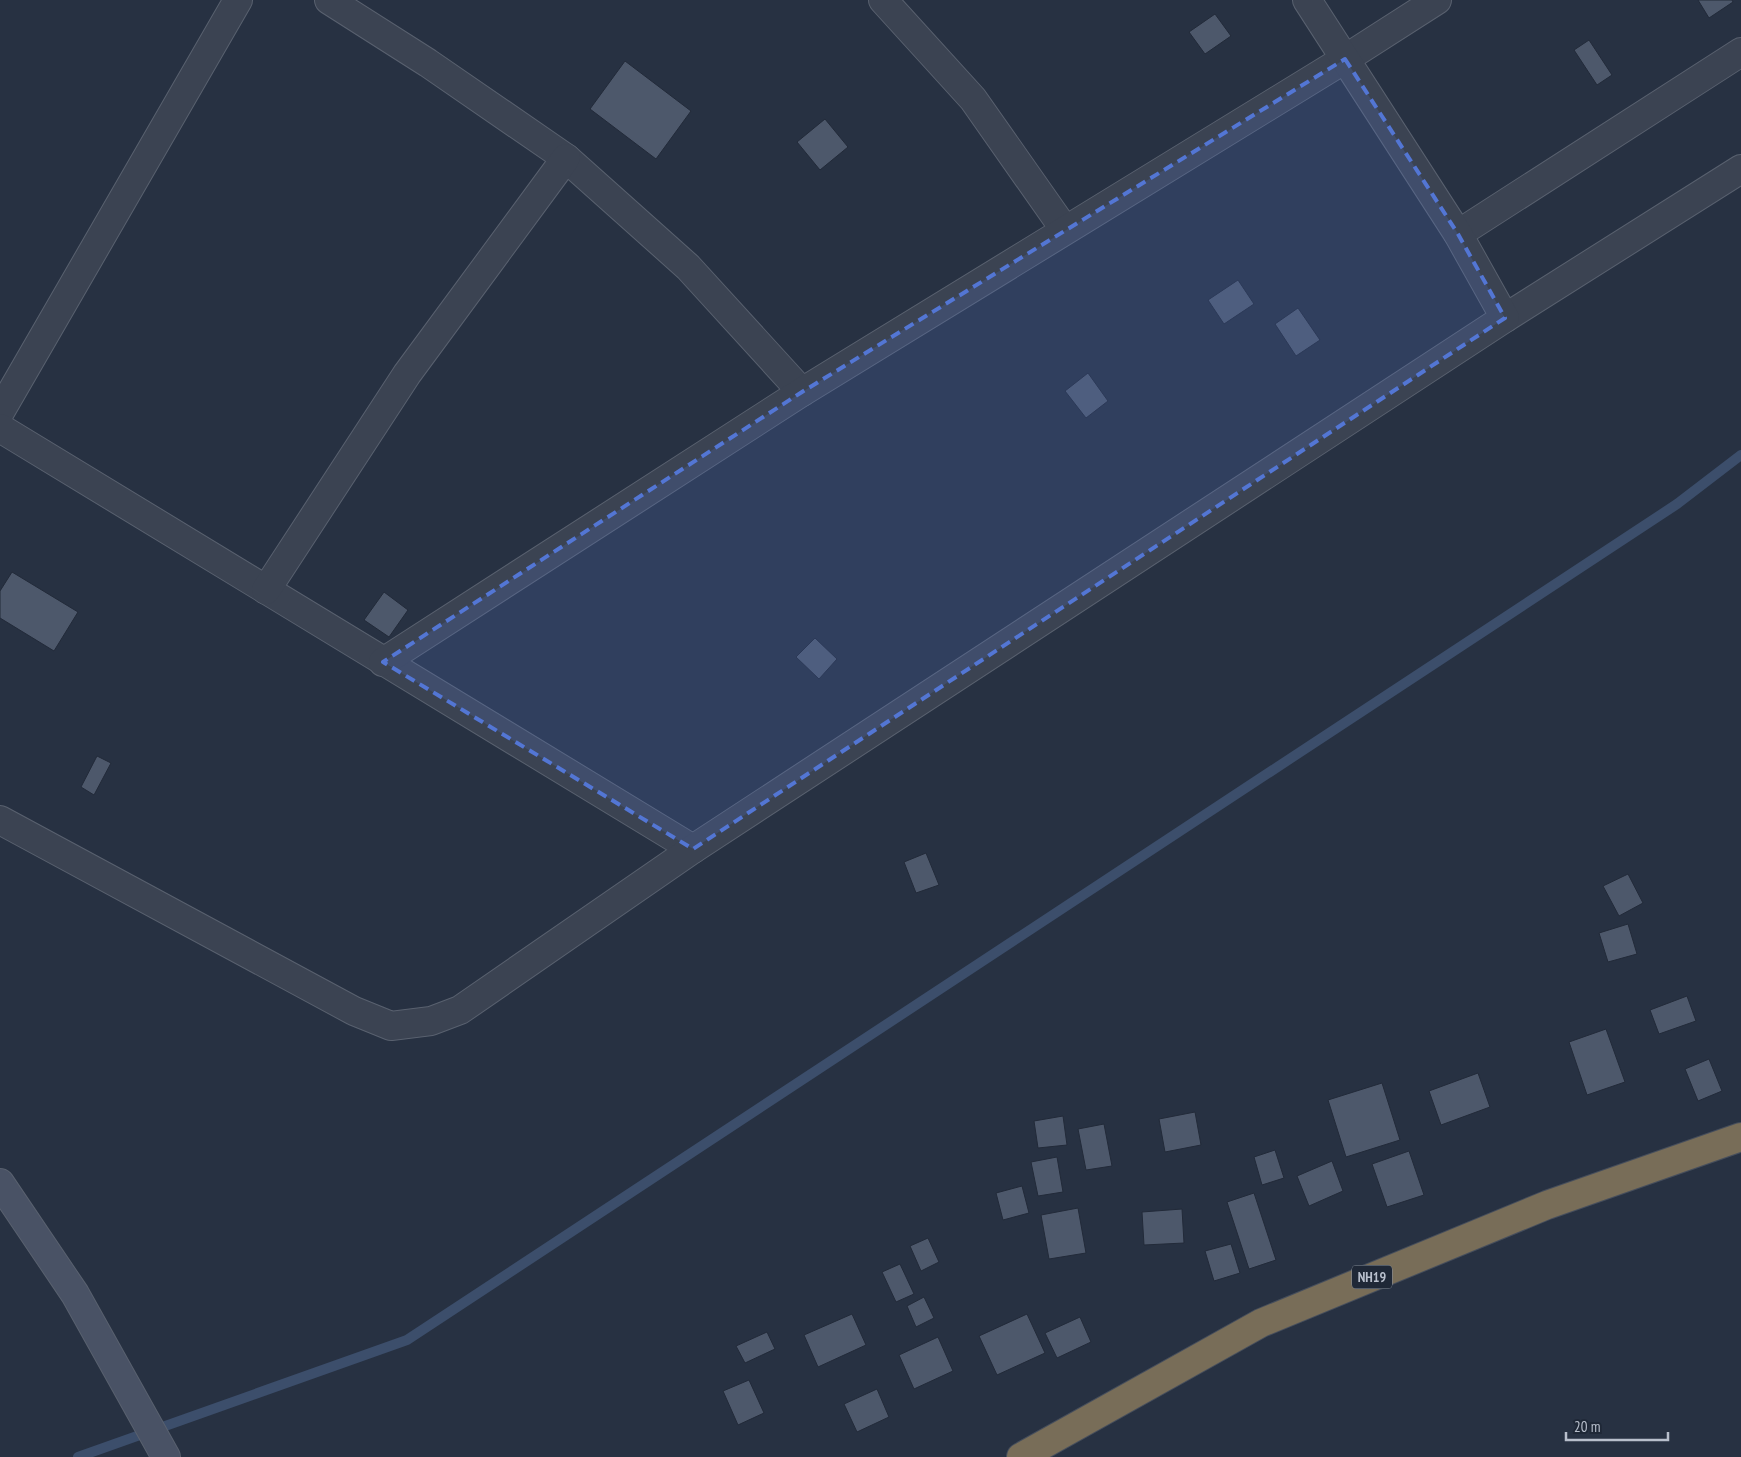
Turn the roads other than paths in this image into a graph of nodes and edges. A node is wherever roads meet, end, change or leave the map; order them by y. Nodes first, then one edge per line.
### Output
1 (238, 0) edge
2 (329, 0) edge
3 (883, 0) edge
4 (1307, 0) edge
5 (1437, 0) edge
6 (1741, 52) edge
7 (1345, 59) junction
8 (566, 158) junction
9 (1741, 169) edge
10 (1065, 230) junction
11 (1458, 234) junction
12 (1505, 318) junction
13 (802, 392) junction
14 (0, 412) edge
15 (0, 428) edge
16 (266, 590) junction
17 (383, 662) junction
18 (0, 820) edge
19 (693, 849) junction
20 (1741, 1137) edge
21 (0, 1183) edge
22 (166, 1457) edge
23 (1020, 1457) edge

1 - 14 street
2 - 8 street
3 - 10 street
4 - 7 street
5 - 7 street
6 - 11 street
7 - 10 street
7 - 11 street
8 - 13 street
8 - 16 street
9 - 12 street
10 - 13 street
11 - 12 street
12 - 19 street
13 - 17 street
15 - 16 street
16 - 17 street
17 - 19 street
18 - 19 street
20 - 23 highway, NH19
21 - 22 street

